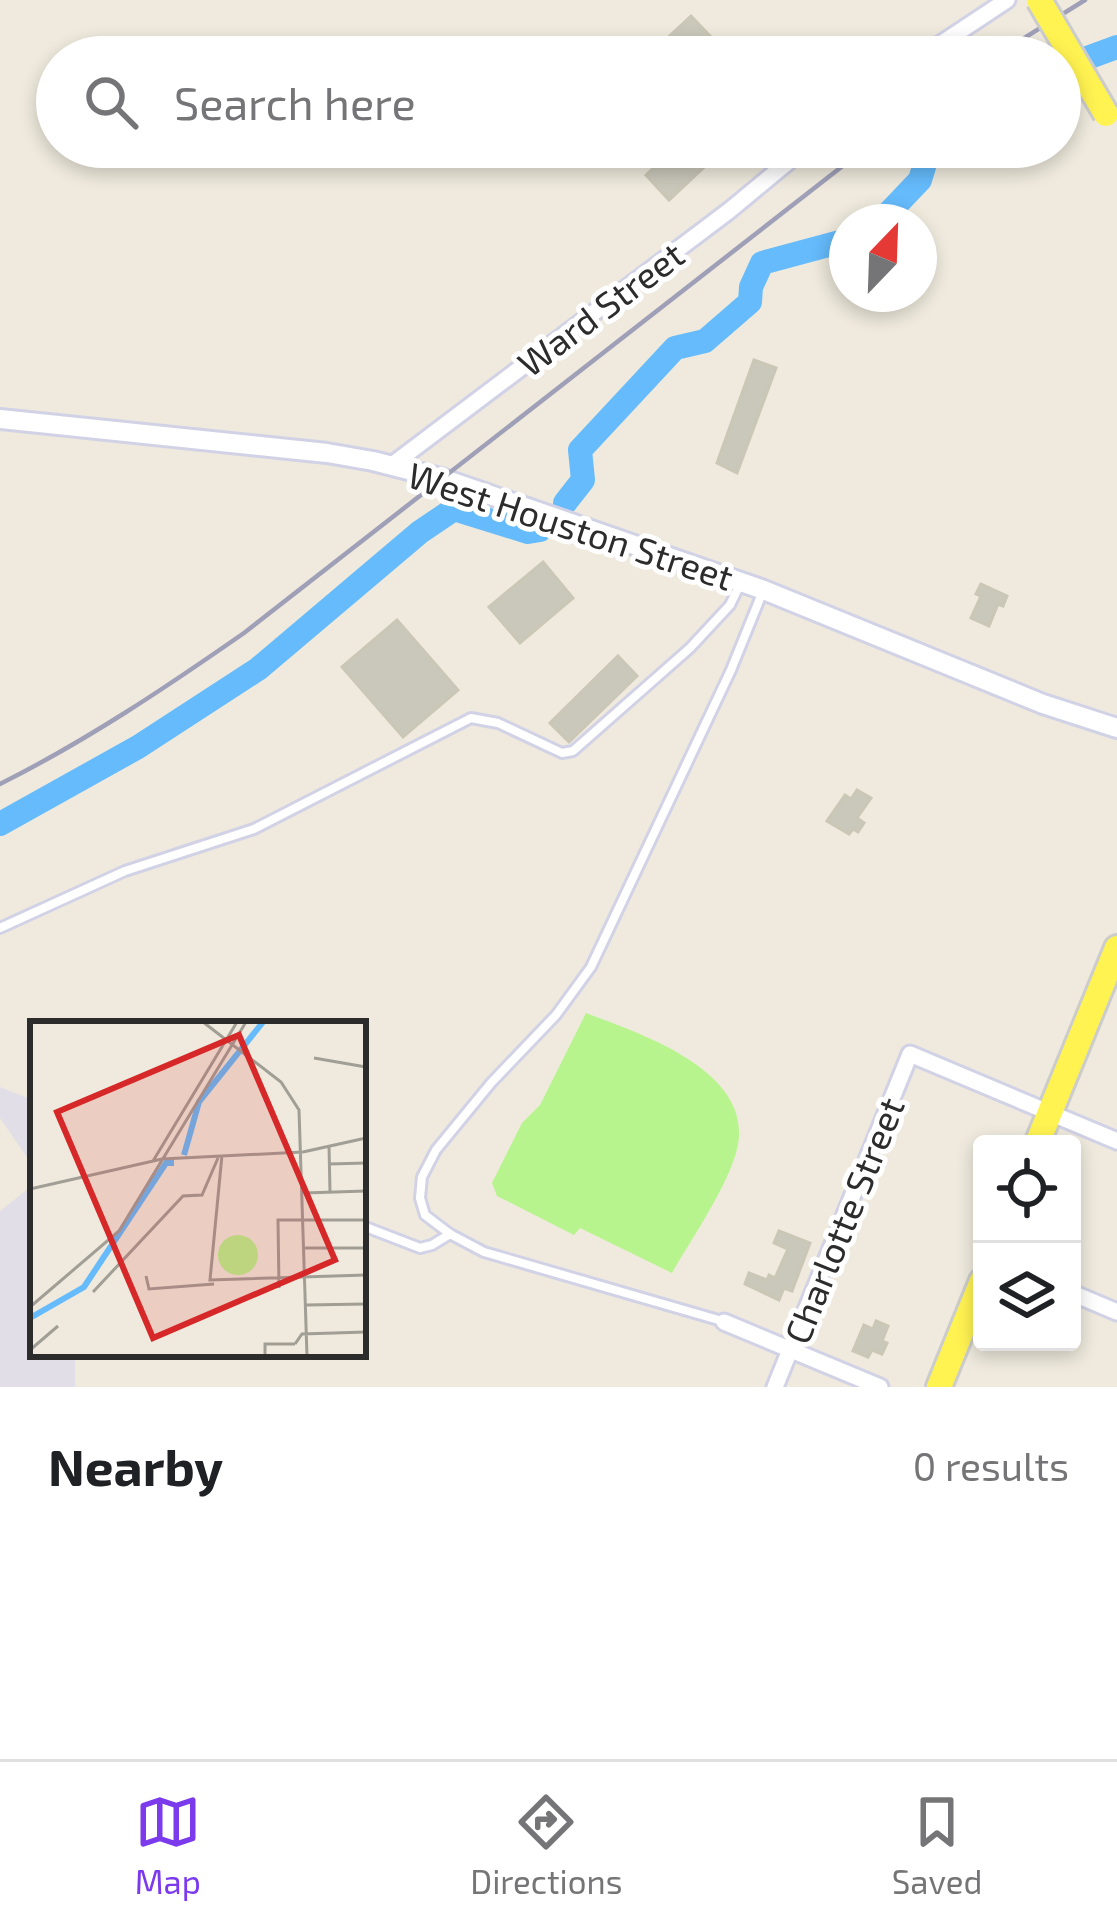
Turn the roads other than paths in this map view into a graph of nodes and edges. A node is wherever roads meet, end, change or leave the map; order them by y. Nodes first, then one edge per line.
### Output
1 (1006, 0) edge
2 (1039, 0) edge
3 (952, 36) edge
4 (1060, 36) edge
5 (1081, 71) edge
6 (1112, 123) edge
7 (781, 168) edge
8 (0, 419) edge
9 (392, 465) junction
10 (741, 582) junction
11 (764, 590) junction
12 (1117, 728) edge
13 (0, 928) edge
14 (1114, 962) edge
15 (1049, 1113) junction
16 (1040, 1135) edge
17 (1117, 1141) edge
18 (366, 1227) edge
19 (450, 1234) junction
20 (1081, 1297) edge
21 (973, 1303) edge
22 (1117, 1312) edge
23 (724, 1322) joint
24 (791, 1348) junction
25 (775, 1387) edge
26 (880, 1387) edge
27 (939, 1387) edge

1 - 3 street
2 - 4 main road, bridge
5 - 6 main road, bridge
7 - 9 street, Ward Street
8 - 9 street, West Houston Street
9 - 10 street, West Houston Street
10 - 11 street, West Houston Street
10 - 13 lane
11 - 12 street, West Houston Street
11 - 19 lane
14 - 15 main road
15 - 16 main road
15 - 17 street
15 - 24 street, Charlotte Street
18 - 19 lane
19 - 23 lane
20 - 22 street
21 - 27 main road
23 - 24 street
24 - 25 street, Charlotte Street
24 - 26 street

